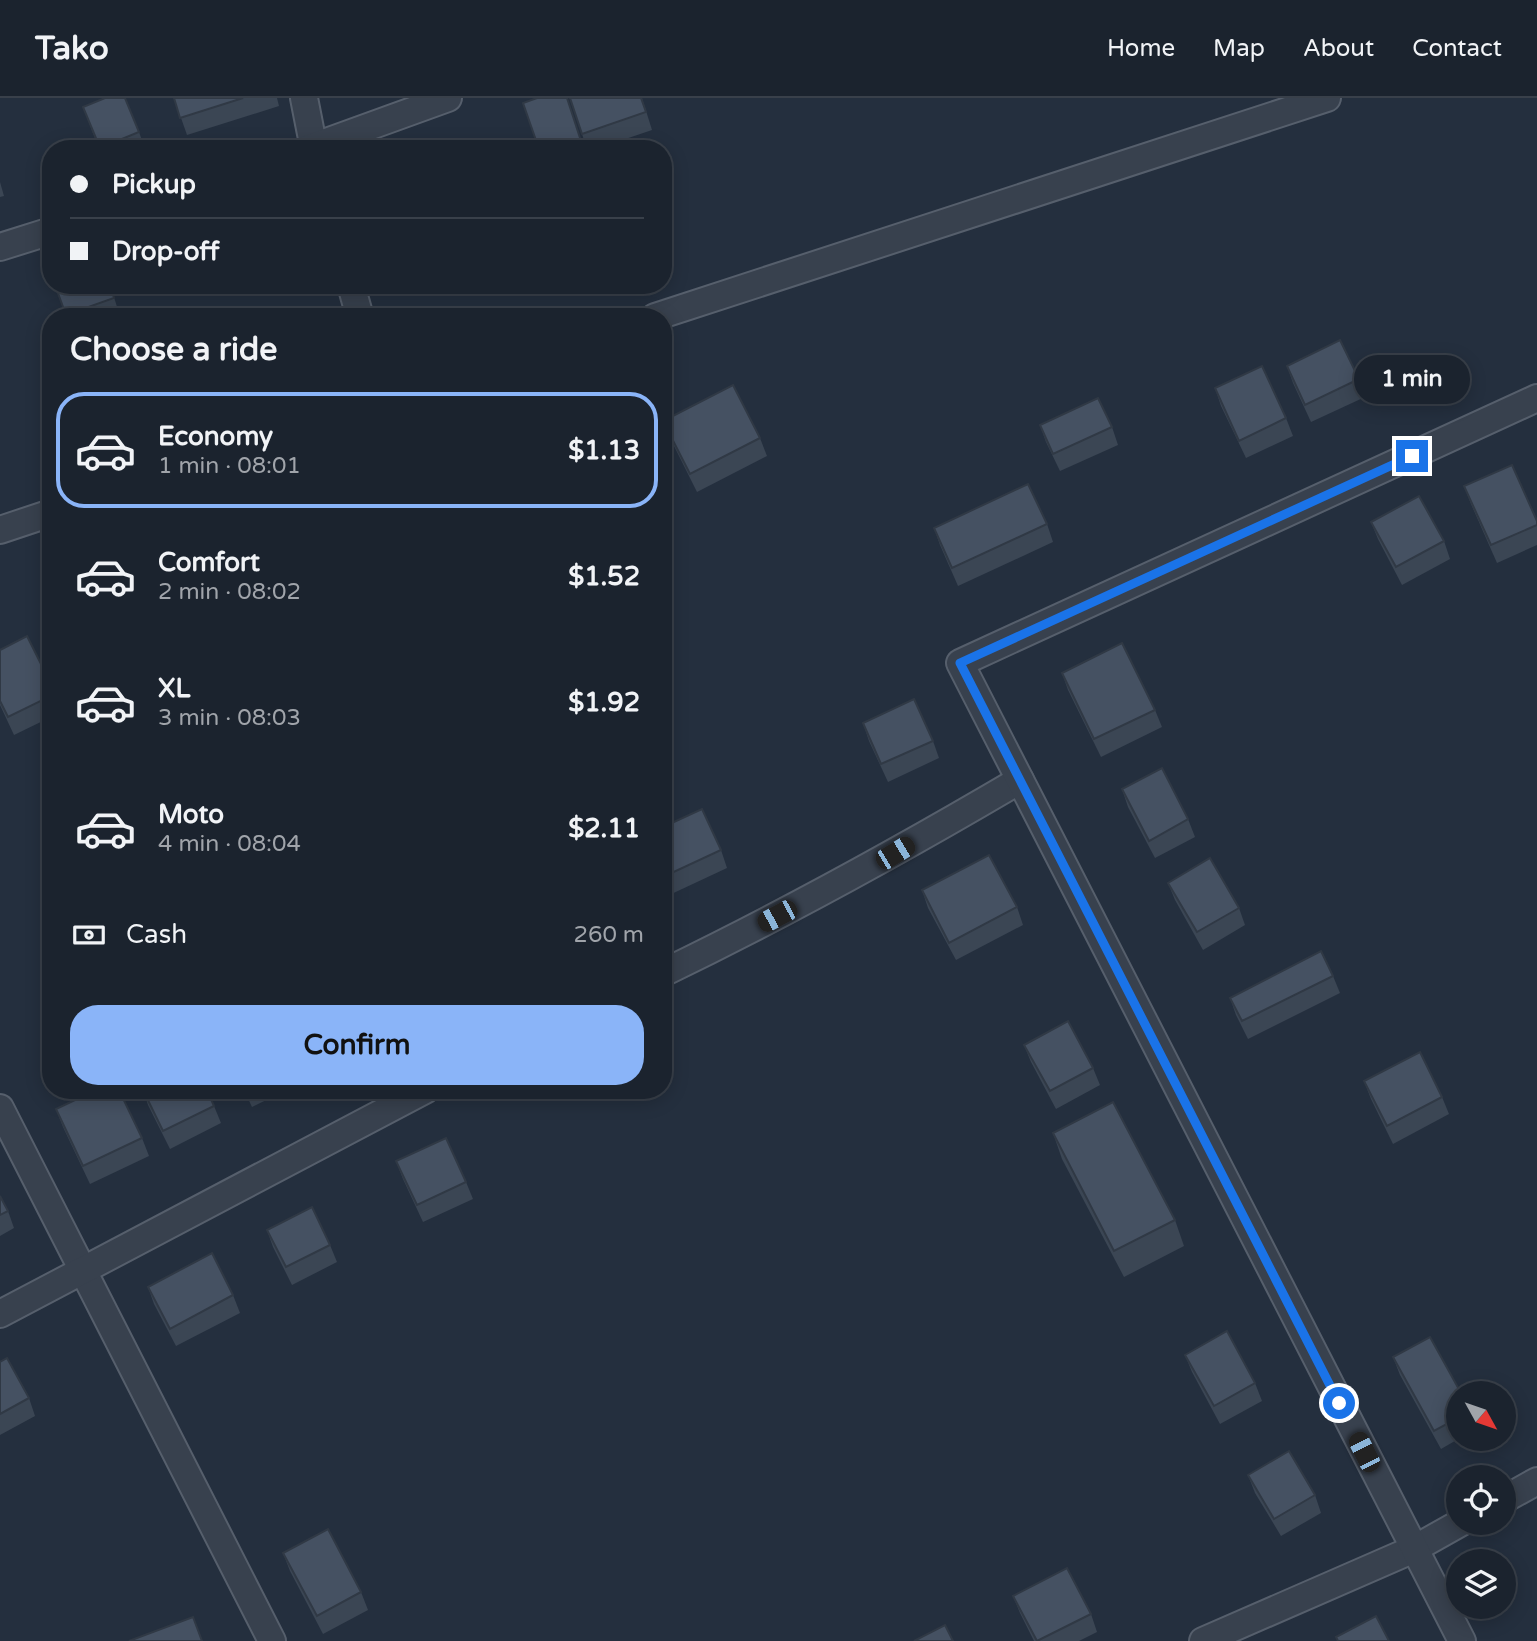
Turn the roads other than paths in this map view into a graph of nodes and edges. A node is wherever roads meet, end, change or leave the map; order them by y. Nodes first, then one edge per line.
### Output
1 (304, 98) edge
2 (448, 98) edge
3 (1327, 98) edge
4 (311, 140) edge
5 (334, 140) edge
6 (42, 234) edge
7 (0, 247) edge
8 (672, 311) edge
9 (1537, 398) edge
10 (42, 516) edge
11 (0, 530) edge
12 (1020, 780) junction
13 (672, 969) edge
14 (408, 1099) edge
15 (0, 1108) edge
16 (82, 1270) junction
17 (0, 1314) edge
18 (1537, 1481) edge
19 (1516, 1493) edge
20 (1446, 1531) edge
21 (1414, 1549) junction
22 (272, 1641) edge
23 (1203, 1641) edge
24 (1462, 1641) edge

1 - 4 street
2 - 5 street
3 - 8 street
6 - 7 street
9 - 12 street
10 - 11 street
12 - 13 street
12 - 21 street
14 - 16 street
15 - 16 street
16 - 17 street
16 - 22 street
18 - 19 street
20 - 21 street
21 - 23 street
21 - 24 street

